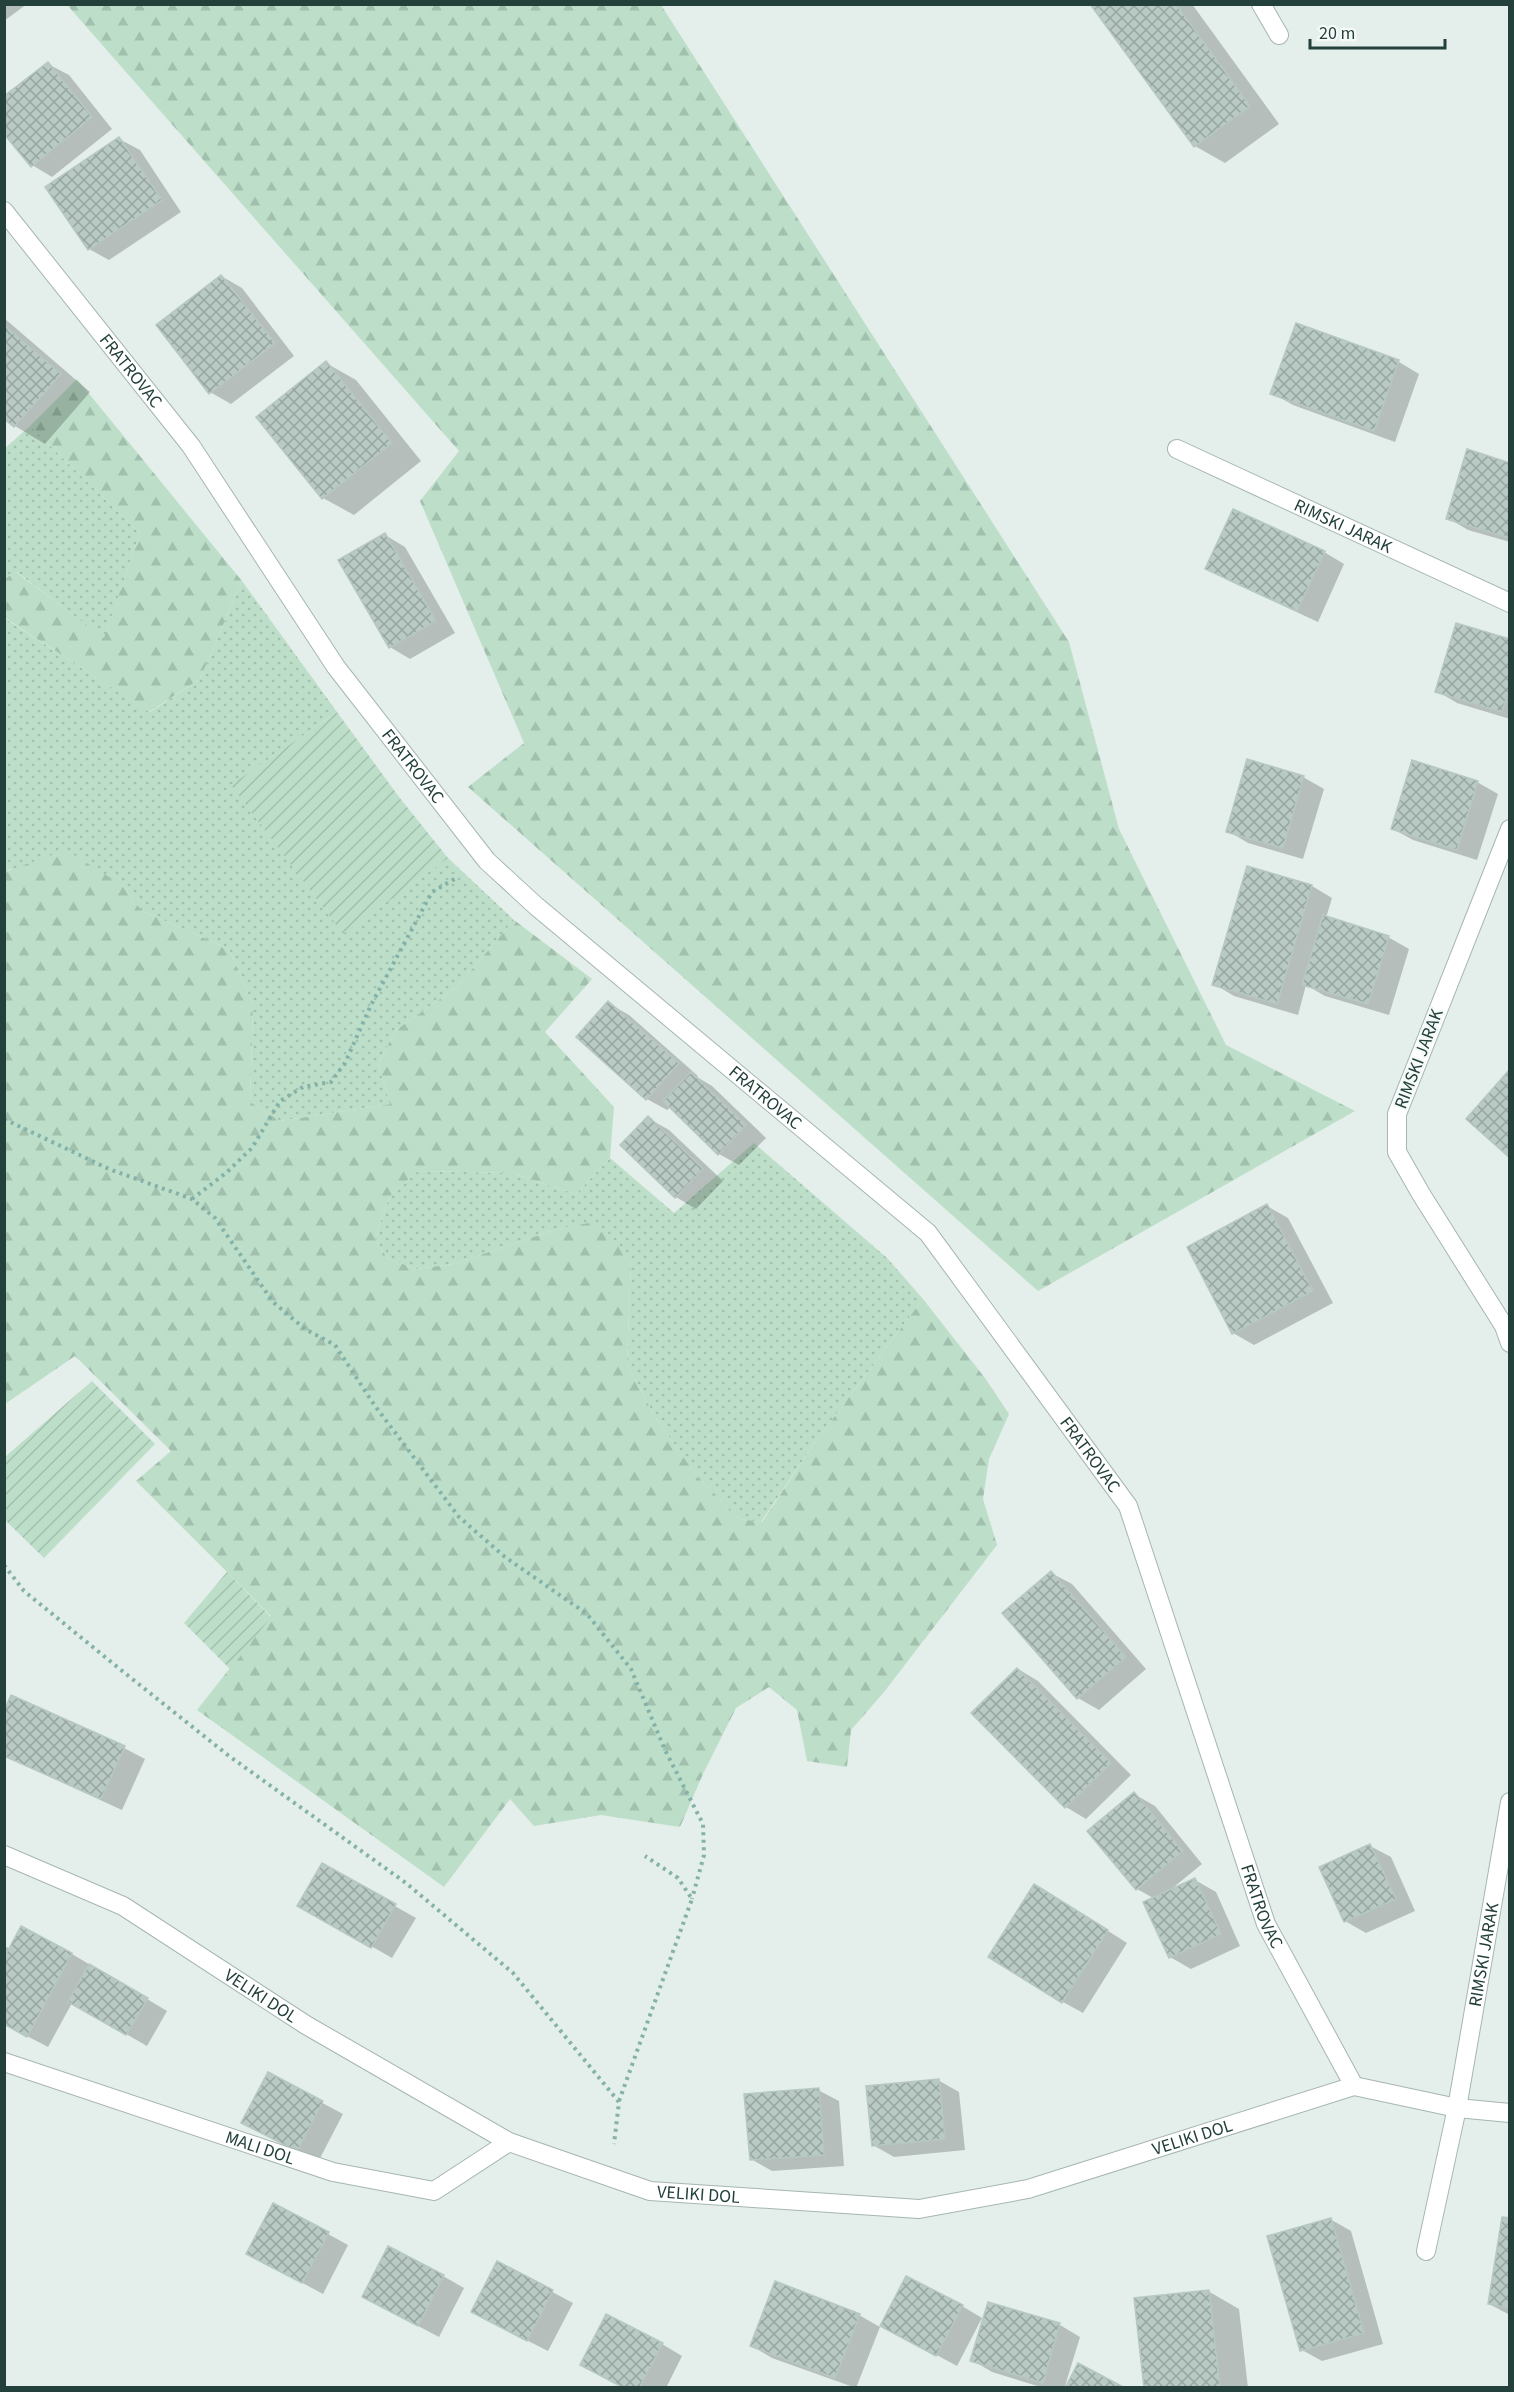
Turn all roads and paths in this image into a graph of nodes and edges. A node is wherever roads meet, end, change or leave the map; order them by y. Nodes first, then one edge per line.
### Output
1 (1261, 4) edge
2 (1279, 35) dead end
3 (4, 212) edge
4 (1177, 449) dead end
5 (1509, 603) edge
6 (1509, 829) edge
7 (487, 861) junction
8 (4, 1119) edge
9 (192, 1199) junction
10 (1509, 1343) edge
11 (4, 1564) edge
12 (1509, 1802) edge
13 (4, 1855) edge
14 (645, 1856) dead end
15 (692, 1899) junction
16 (4, 2062) edge
17 (1354, 2086) junction
18 (618, 2102) junction
19 (1457, 2108) junction
20 (1509, 2113) edge
21 (509, 2142) junction
22 (611, 2177) junction
23 (1426, 2251) dead end

1 - 2 street
3 - 7 street, FRATROVAC
4 - 5 street, RIMSKI JARAK
6 - 10 street, RIMSKI JARAK
7 - 9 path
7 - 17 street, FRATROVAC
8 - 9 path
9 - 15 path
11 - 18 path
12 - 19 street, RIMSKI JARAK
13 - 21 street, VELIKI DOL
14 - 15 path
15 - 18 path
16 - 21 street, MALI DOL
17 - 19 street, VELIKI DOL
17 - 22 street, VELIKI DOL
18 - 22 path
19 - 20 street, VELIKI DOL
19 - 23 street
21 - 22 street, VELIKI DOL

